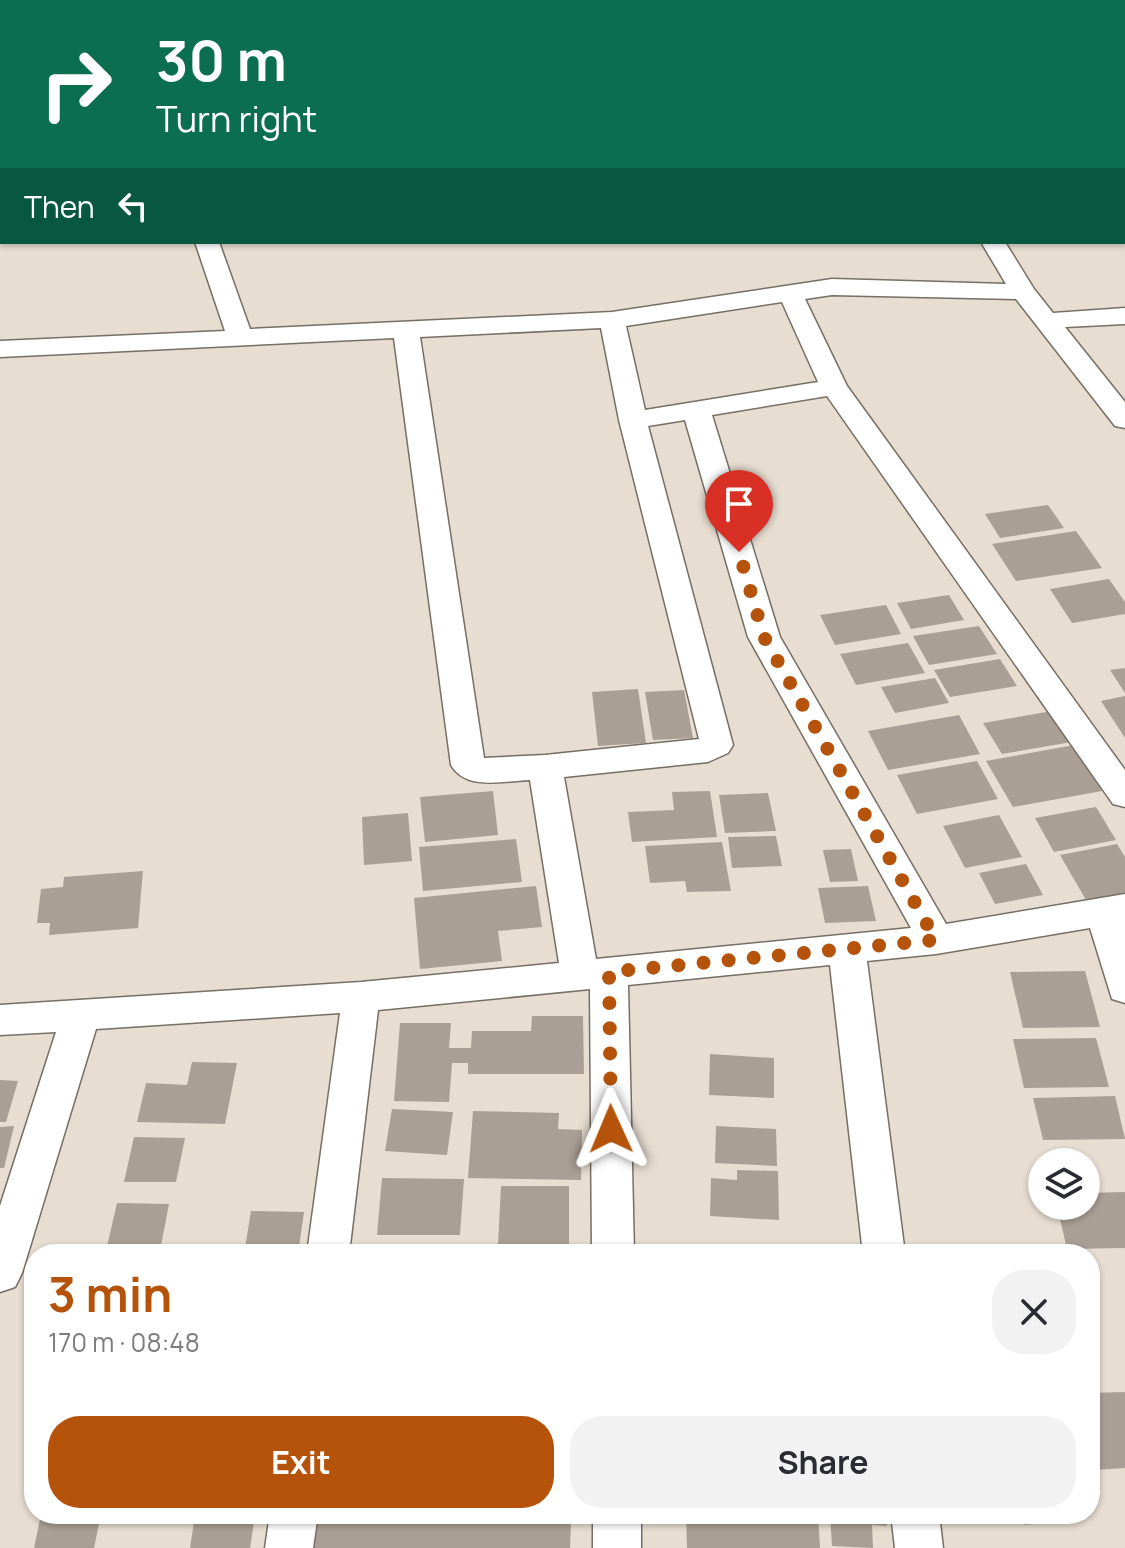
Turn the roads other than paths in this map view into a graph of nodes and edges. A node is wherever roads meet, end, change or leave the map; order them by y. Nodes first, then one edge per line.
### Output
1 (208, 244) edge
2 (994, 244) edge
3 (1023, 292) junction
4 (790, 293) junction
5 (1125, 316) edge
6 (612, 320) junction
7 (1045, 321) junction
8 (406, 329) junction
9 (240, 337) junction
10 (0, 349) edge
11 (834, 387) junction
12 (696, 409) junction
13 (633, 420) junction
14 (1125, 420) edge
15 (545, 767) junction
16 (1125, 795) edge
17 (1115, 911) edge
18 (936, 940) junction
19 (847, 949) junction
20 (595, 974) junction
21 (1125, 988) edge
22 (361, 997) junction
23 (80, 1017) junction
24 (0, 1020) edge
25 (329, 1244) edge
26 (612, 1244) edge
27 (883, 1244) edge
28 (0, 1273) edge
29 (293, 1524) edge
30 (617, 1524) edge
31 (916, 1524) edge
32 (289, 1548) edge
33 (617, 1548) edge
34 (919, 1548) edge

1 - 9 street
2 - 3 street
3 - 4 street
3 - 7 street
4 - 6 street
4 - 11 street
5 - 7 street
6 - 8 street
6 - 13 street
7 - 14 street
8 - 9 street
8 - 15 street
9 - 10 street
11 - 12 street
11 - 16 street
12 - 13 street
12 - 18 street
13 - 15 street
15 - 20 street
17 - 18 street
17 - 21 street
18 - 19 street
19 - 20 street
19 - 27 street
20 - 22 street
20 - 26 street
22 - 23 street
22 - 25 street
23 - 24 street
23 - 28 street
29 - 32 street
30 - 33 street
31 - 34 street

